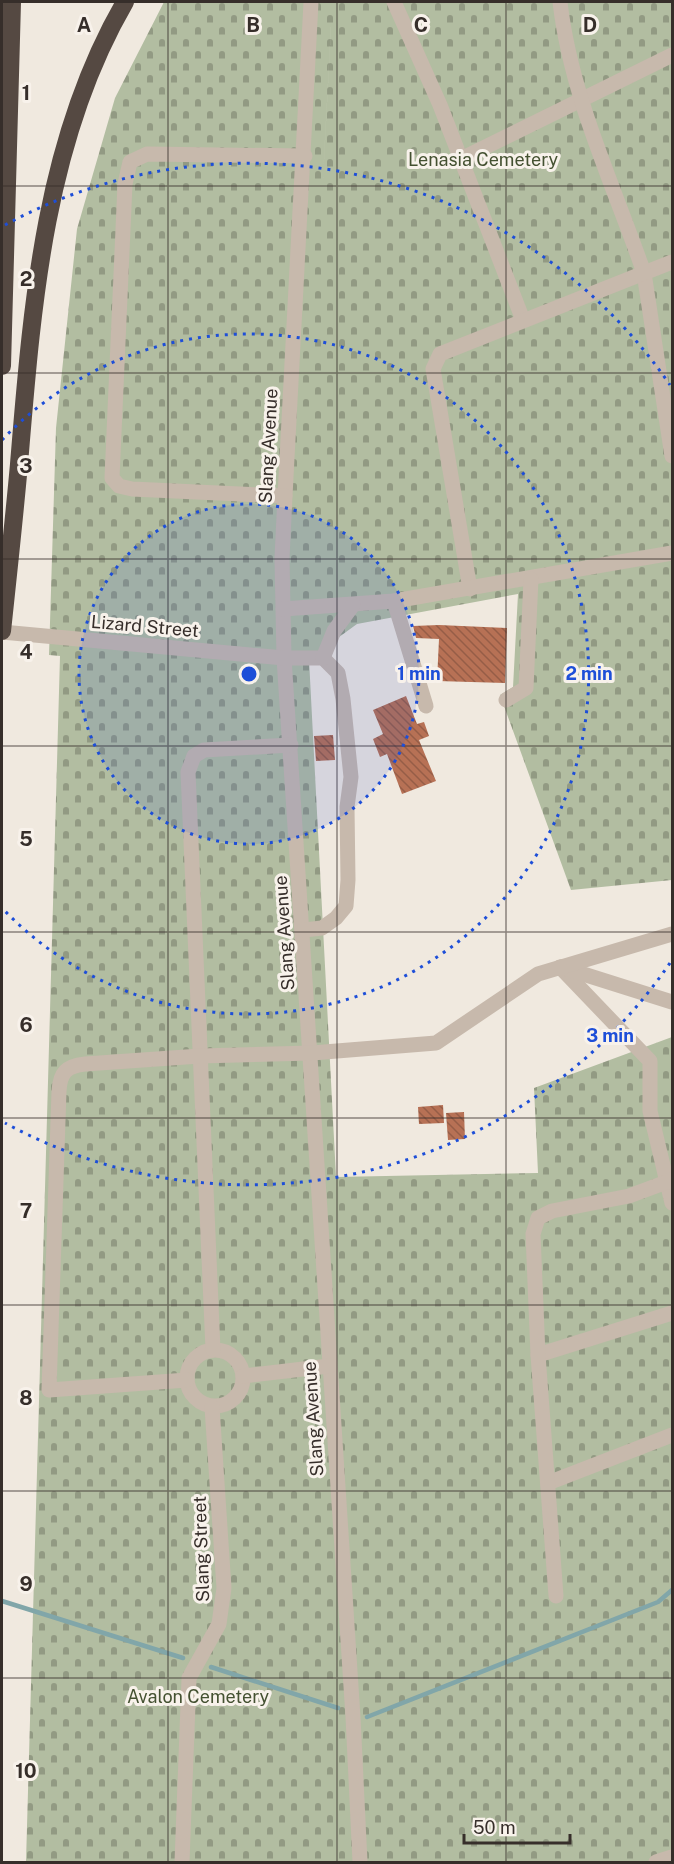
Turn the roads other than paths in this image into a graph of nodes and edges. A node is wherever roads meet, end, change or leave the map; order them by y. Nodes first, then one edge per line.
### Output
1 (12, 2) edge
2 (125, 2) edge
3 (311, 2) edge
4 (394, 2) edge
5 (560, 2) edge
6 (672, 55) edge
7 (581, 100) junction
8 (304, 156) junction
9 (461, 159) junction
10 (672, 262) edge
11 (644, 273) junction
12 (523, 320) junction
13 (2, 366) edge
14 (672, 456) edge
15 (285, 496) junction
16 (672, 553) edge
17 (531, 579) junction
18 (470, 589) junction
19 (394, 601) junction
20 (353, 605) junction
21 (284, 609) junction
22 (2, 632) edge
23 (284, 658) junction
24 (323, 658) junction
25 (506, 700) dead end
26 (426, 706) dead end
27 (291, 745) junction
28 (304, 930) junction
29 (672, 934) edge
30 (560, 967) junction
31 (672, 1002) edge
32 (312, 1053) junction
33 (200, 1056) junction
34 (669, 1181) edge
35 (672, 1203) edge
36 (672, 1313) edge
37 (213, 1350) junction
38 (538, 1355) junction
39 (329, 1366) junction
40 (243, 1376) junction
41 (187, 1380) junction
42 (212, 1407) junction
43 (672, 1435) edge
44 (548, 1483) junction
45 (556, 1596) dead end
46 (672, 1857) edge
47 (182, 1863) edge
48 (360, 1863) edge
49 (656, 1863) edge

1 - 13 highway
2 - 22 highway
3 - 8 lane, Slang Avenue
4 - 9 lane
5 - 7 lane
6 - 7 lane
7 - 9 lane
7 - 11 lane
8 - 15 lane, Slang Avenue
8 - 15 lane
9 - 12 lane
10 - 11 lane
11 - 12 lane
11 - 14 lane
12 - 18 lane
15 - 21 lane, Slang Avenue
16 - 17 lane
17 - 18 lane
17 - 25 lane
18 - 19 lane
19 - 20 lane
19 - 26 lane
20 - 21 lane
20 - 24 lane
21 - 23 lane, Slang Avenue
22 - 23 lane, Lizard Street
23 - 24 lane, Lizard Street
23 - 27 lane, Slang Avenue
24 - 28 lane
27 - 28 lane, Slang Avenue
27 - 33 lane
28 - 32 lane, Slang Avenue
29 - 30 lane
30 - 31 lane
30 - 32 lane
30 - 34 lane
32 - 33 lane
32 - 39 lane, Slang Avenue
33 - 37 lane
33 - 41 lane
34 - 35 lane
34 - 38 lane
36 - 38 lane
37 - 40 lane
37 - 41 lane
38 - 44 lane
39 - 40 lane
39 - 48 lane, Slang Avenue
40 - 42 lane
41 - 42 lane
42 - 47 lane, Slang Street
43 - 44 lane
44 - 45 lane
46 - 49 lane

